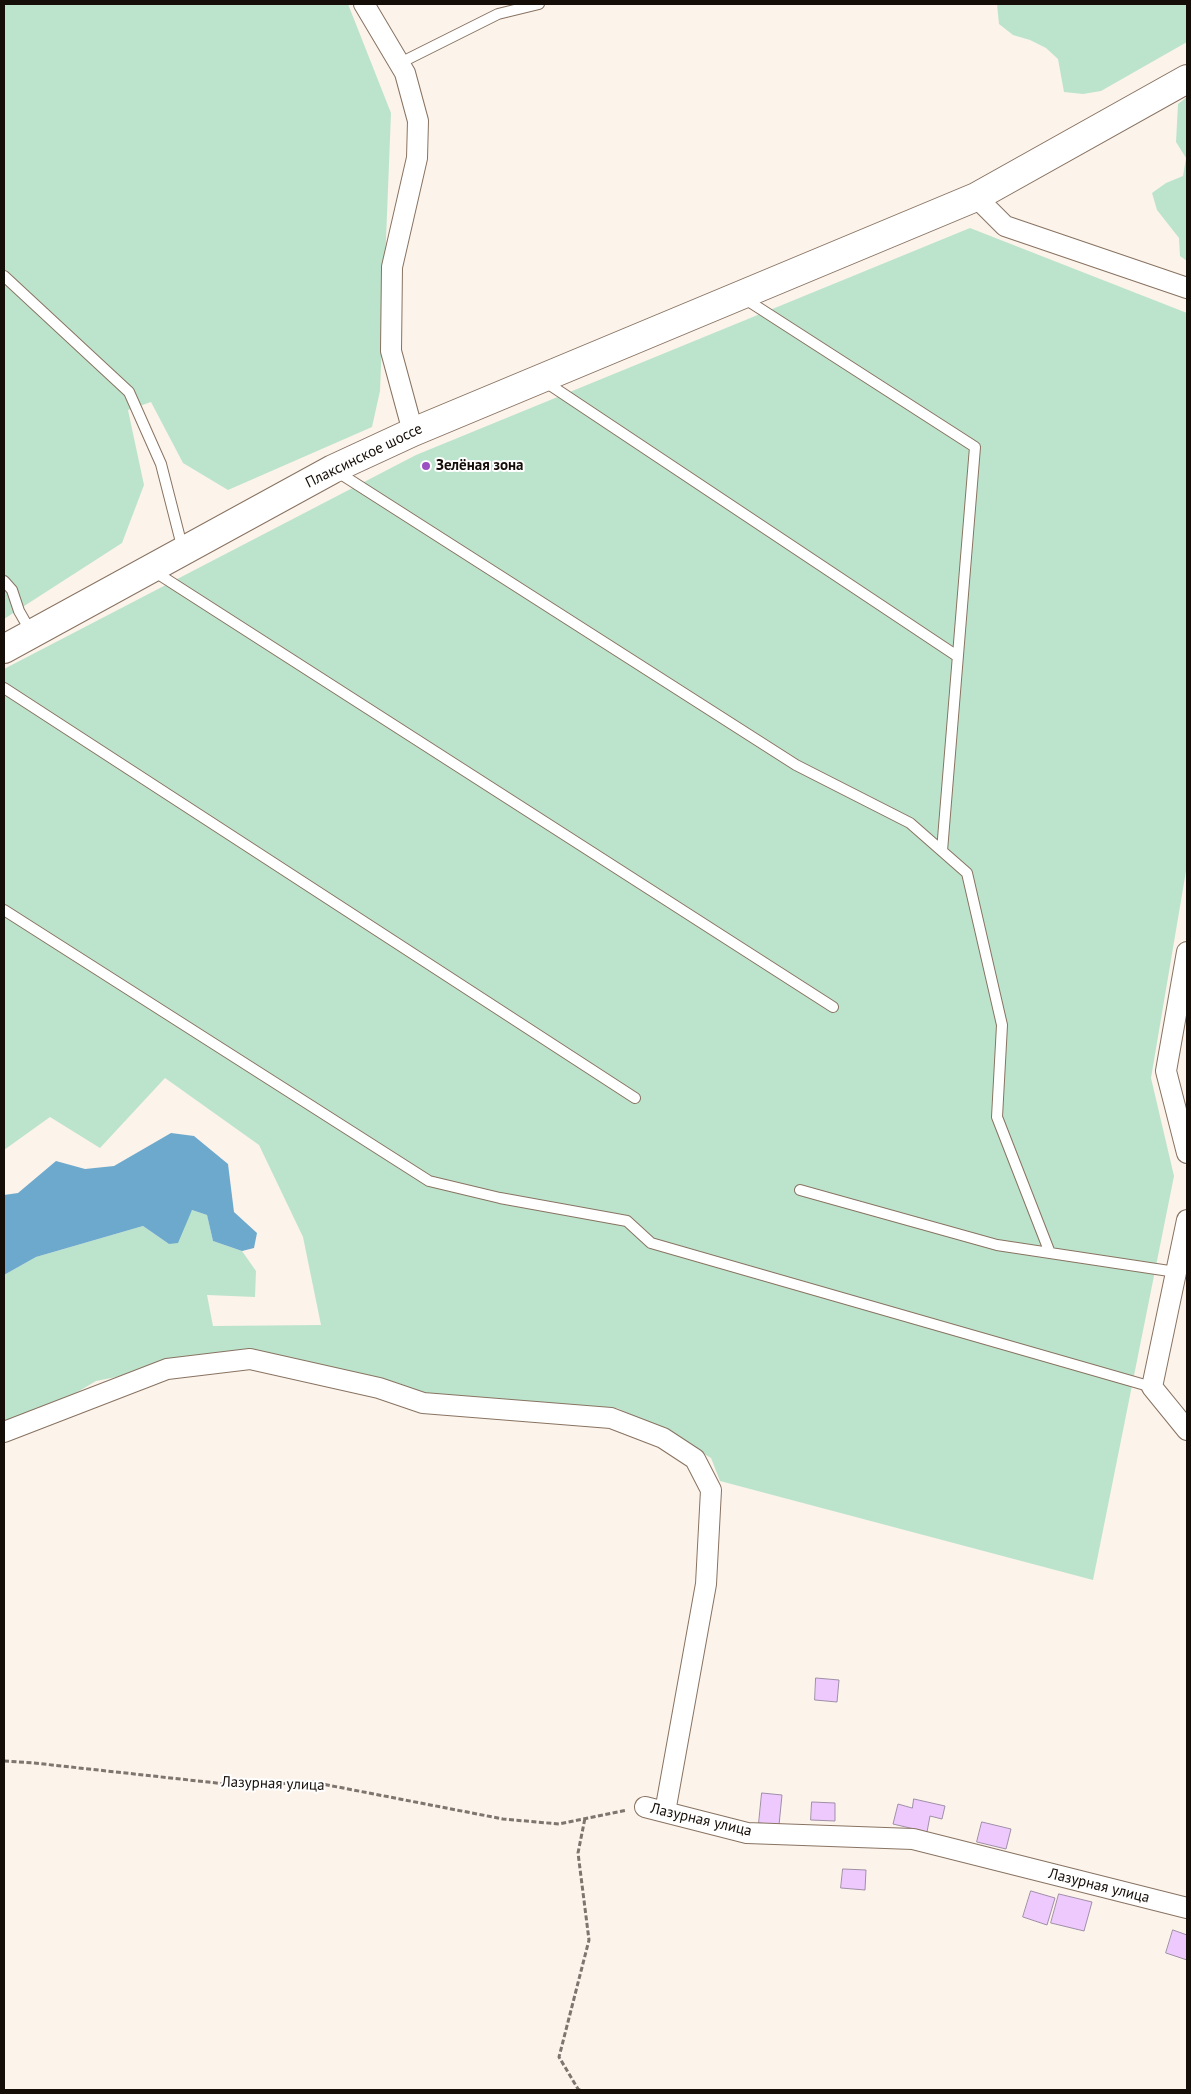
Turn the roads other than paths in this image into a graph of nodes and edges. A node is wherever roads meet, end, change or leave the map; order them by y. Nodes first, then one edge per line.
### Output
1 (364, 4) edge
2 (539, 4) edge
3 (400, 63) junction
4 (1187, 79) edge
5 (976, 197) junction
6 (4, 276) edge
7 (1187, 288) edge
8 (740, 296) junction
9 (541, 379) junction
10 (413, 432) junction
11 (333, 470) junction
12 (183, 551) junction
13 (150, 569) junction
14 (4, 581) edge
15 (32, 634) junction
16 (4, 649) edge
17 (957, 656) junction
18 (4, 688) edge
19 (942, 851) junction
20 (4, 910) edge
21 (1187, 952) edge
22 (832, 1007) dead end
23 (635, 1098) dead end
24 (1187, 1152) edge
25 (800, 1190) dead end
26 (1187, 1220) edge
27 (1050, 1253) junction
28 (1176, 1272) junction
29 (1152, 1387) junction
30 (1187, 1430) edge
31 (4, 1432) edge
32 (645, 1807) road end
33 (665, 1812) junction
34 (1187, 1908) edge

1 - 3 street
2 - 3 lane
3 - 10 street
4 - 5 main road, Плаксинское шоссе
5 - 7 street
5 - 8 main road, Плаксинское шоссе
6 - 12 lane
8 - 9 main road, Плаксинское шоссе
8 - 17 lane
9 - 10 main road, Плаксинское шоссе
9 - 17 lane
10 - 11 main road, Плаксинское шоссе
11 - 12 main road, Плаксинское шоссе
11 - 19 lane
12 - 13 main road, Плаксинское шоссе
13 - 15 main road, Плаксинское шоссе
13 - 22 lane
14 - 15 lane
15 - 16 main road, Плаксинское шоссе
17 - 19 lane
18 - 23 lane
19 - 27 lane
20 - 29 lane
21 - 24 street
25 - 27 lane
26 - 28 street
27 - 28 lane
28 - 29 street
29 - 30 street
31 - 33 street
32 - 33 street, Лазурная улица
33 - 34 street, Лазурная улица

